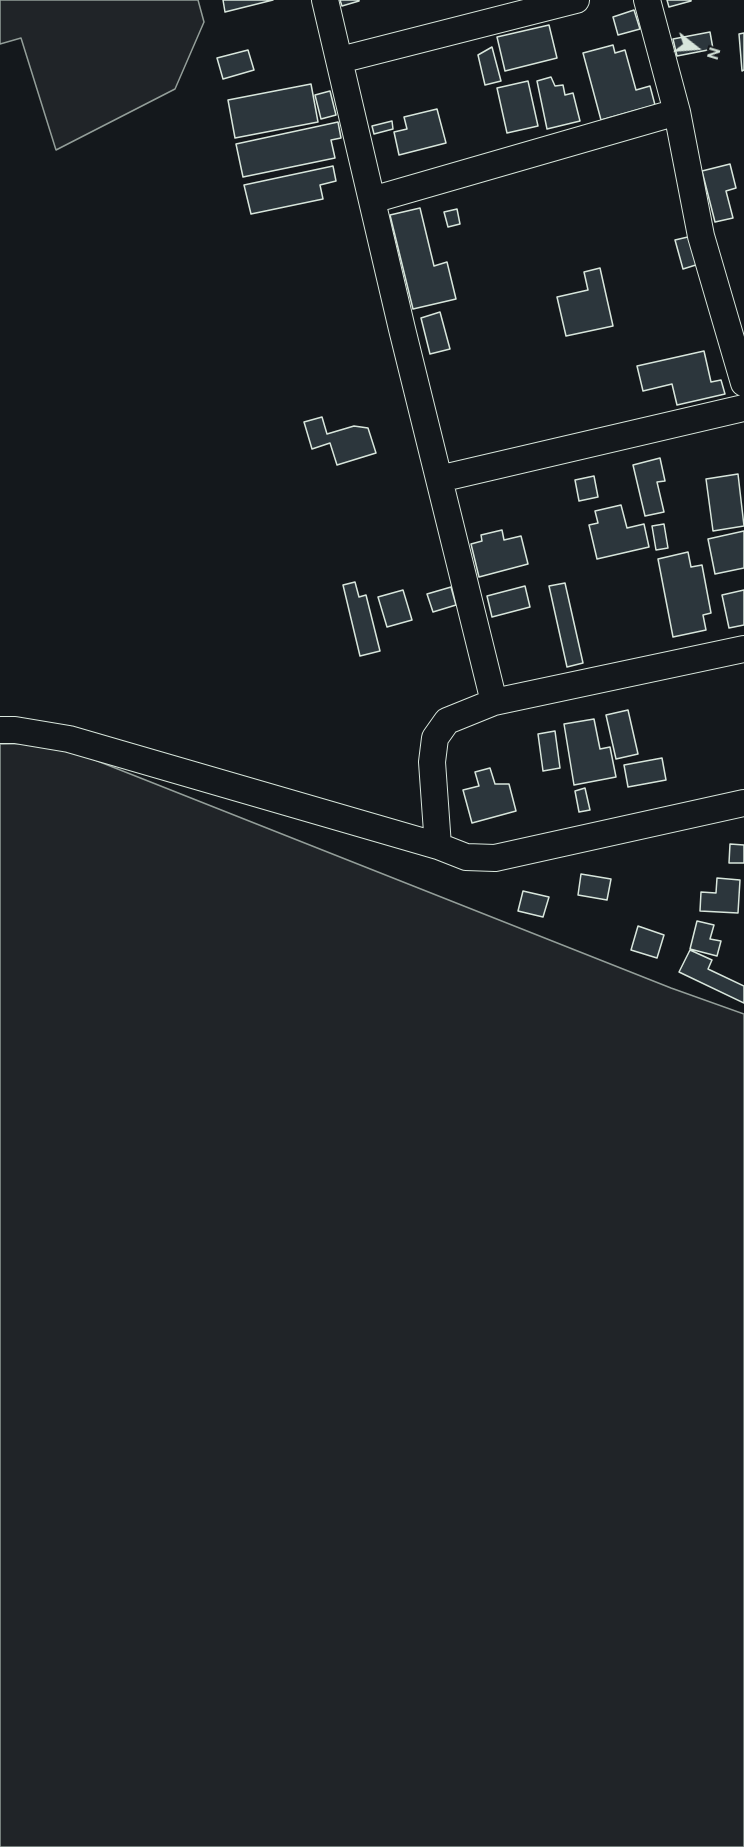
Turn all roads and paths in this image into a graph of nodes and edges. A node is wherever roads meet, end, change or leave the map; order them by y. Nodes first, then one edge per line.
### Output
1 (325, 0) edge
2 (576, 0) edge
3 (647, 0) edge
4 (340, 60) junction
5 (677, 112) junction
6 (372, 200) junction
7 (744, 383) edge
8 (744, 408) edge
9 (439, 479) junction
10 (744, 649) edge
11 (494, 702) junction
12 (0, 730) edge
13 (744, 803) edge
14 (438, 846) junction

1 - 4 street
2 - 4 street
3 - 5 street
4 - 6 street
5 - 6 street
5 - 7 street
6 - 9 street
8 - 9 street
9 - 11 street
10 - 11 street
11 - 14 street
12 - 14 street
13 - 14 street

